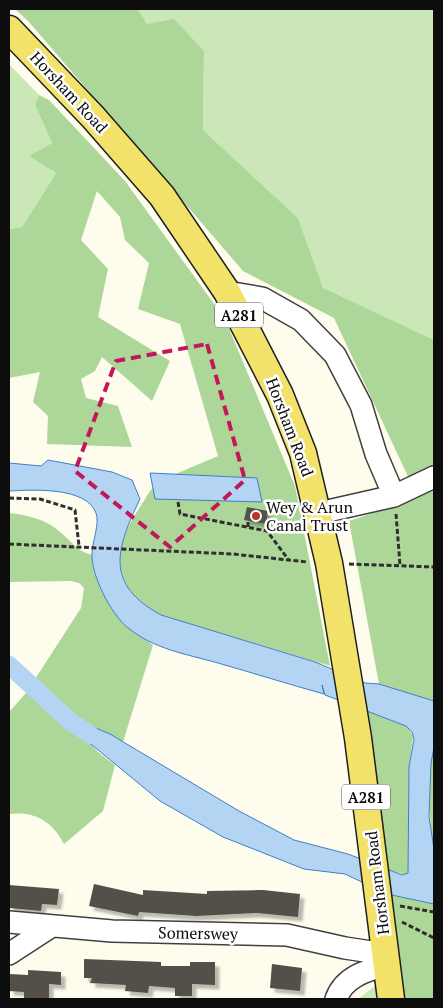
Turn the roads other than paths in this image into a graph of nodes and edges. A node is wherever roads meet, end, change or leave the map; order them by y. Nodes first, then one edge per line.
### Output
1 (9, 29) edge
2 (227, 292) junction
3 (434, 476) edge
4 (394, 496) junction
5 (319, 513) junction
6 (9, 922) edge
7 (52, 926) junction
8 (9, 954) edge
9 (385, 959) junction
10 (336, 999) edge
11 (391, 999) edge

1 - 2 main road, Horsham Road / A281
2 - 4 street
2 - 5 main road, Horsham Road / A281
3 - 4 street
4 - 5 street
5 - 9 main road, Horsham Road / A281
6 - 7 street, Somerswey
7 - 8 street
7 - 9 street, Somerswey
9 - 10 street
9 - 11 main road, Horsham Road / A281

